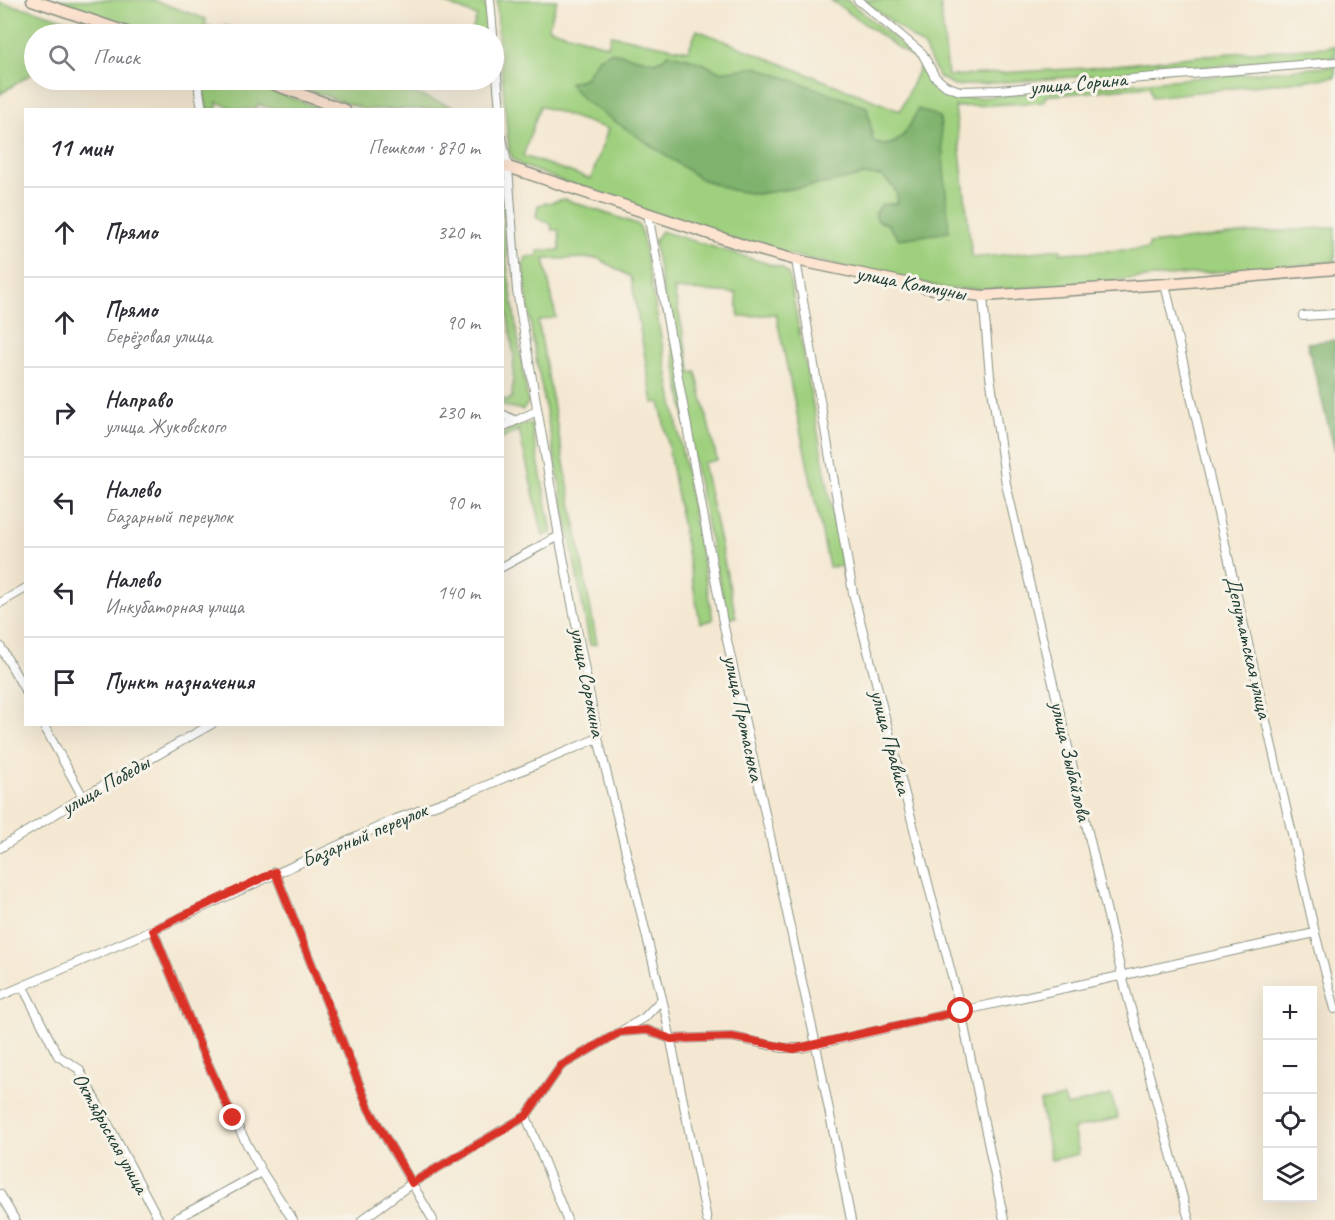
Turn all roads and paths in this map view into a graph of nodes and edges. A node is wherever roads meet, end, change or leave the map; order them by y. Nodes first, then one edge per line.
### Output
1 (32, 0) edge
2 (490, 0) edge
3 (858, 0) edge
4 (103, 24) edge
5 (492, 24) edge
6 (1335, 62) edge
7 (199, 90) edge
8 (289, 90) edge
9 (498, 90) edge
10 (202, 108) edge
11 (339, 108) edge
12 (500, 108) edge
13 (505, 166) edge
14 (648, 214) junction
15 (796, 260) junction
16 (1335, 269) edge
17 (1165, 284) junction
18 (983, 296) junction
19 (1335, 314) edge
20 (1303, 316) dead end
21 (537, 411) junction
22 (504, 415) edge
23 (514, 420) junction
24 (504, 426) edge
25 (559, 536) junction
26 (504, 566) edge
27 (24, 589) edge
28 (0, 603) edge
29 (0, 646) edge
30 (24, 688) edge
31 (44, 726) edge
32 (208, 726) edge
33 (598, 738) junction
34 (83, 797) junction
35 (0, 848) edge
36 (275, 872) junction
37 (153, 930) junction
38 (1315, 933) junction
39 (1122, 976) junction
40 (23, 987) junction
41 (0, 996) edge
42 (662, 999) junction
43 (1335, 1009) edge
44 (961, 1011) junction
45 (620, 1032) junction
46 (671, 1039) junction
47 (816, 1045) junction
48 (526, 1116) junction
49 (261, 1173) junction
50 (412, 1183) junction
51 (0, 1194) edge
52 (15, 1220) edge
53 (159, 1220) edge
54 (174, 1220) edge
55 (293, 1220) edge
56 (362, 1220) edge
57 (433, 1220) edge
58 (567, 1220) edge
59 (707, 1220) edge
60 (851, 1220) edge
61 (1004, 1220) edge
62 (1190, 1220) edge

1 - 4 street
2 - 5 street
3 - 6 street, улица Сорина
7 - 10 street
8 - 11 street
9 - 12 street
13 - 14 street, улица Коммуны
13 - 21 street, улица Сорокина
14 - 15 street, улица Коммуны
14 - 47 street, улица Протасюка
15 - 18 street, улица Коммуны
15 - 44 street, улица Правика
16 - 17 street, улица Коммуны
17 - 18 street, улица Коммуны
17 - 38 street, Депутатская улица
18 - 39 street, улица Зыбайлова
19 - 20 street
21 - 23 street
21 - 25 street, улица Сорокина
22 - 23 street
23 - 24 street
25 - 26 street
25 - 33 street, улица Сорокина
27 - 28 street
29 - 30 street
31 - 34 street
32 - 34 street, улица Победы
33 - 36 street, Базарный переулок
33 - 42 street, улица Сорокина
34 - 35 street, улица Победы
36 - 37 street, Базарный переулок
36 - 50 street
37 - 40 street, Базарный переулок
37 - 49 street
38 - 39 street
38 - 43 street, Депутатская улица
39 - 44 street
39 - 62 street, улица Зыбайлова
40 - 41 street, Базарный переулок
40 - 53 street, Октябрьская улица
42 - 45 street
42 - 46 street, улица Сорокина
44 - 47 street
44 - 61 street, улица Правика
45 - 46 street
45 - 48 street
46 - 47 street
46 - 59 street, улица Сорокина
47 - 60 street, улица Протасюка
48 - 50 street
48 - 58 street
49 - 54 street
49 - 55 street
50 - 56 street
50 - 57 street
51 - 52 street

